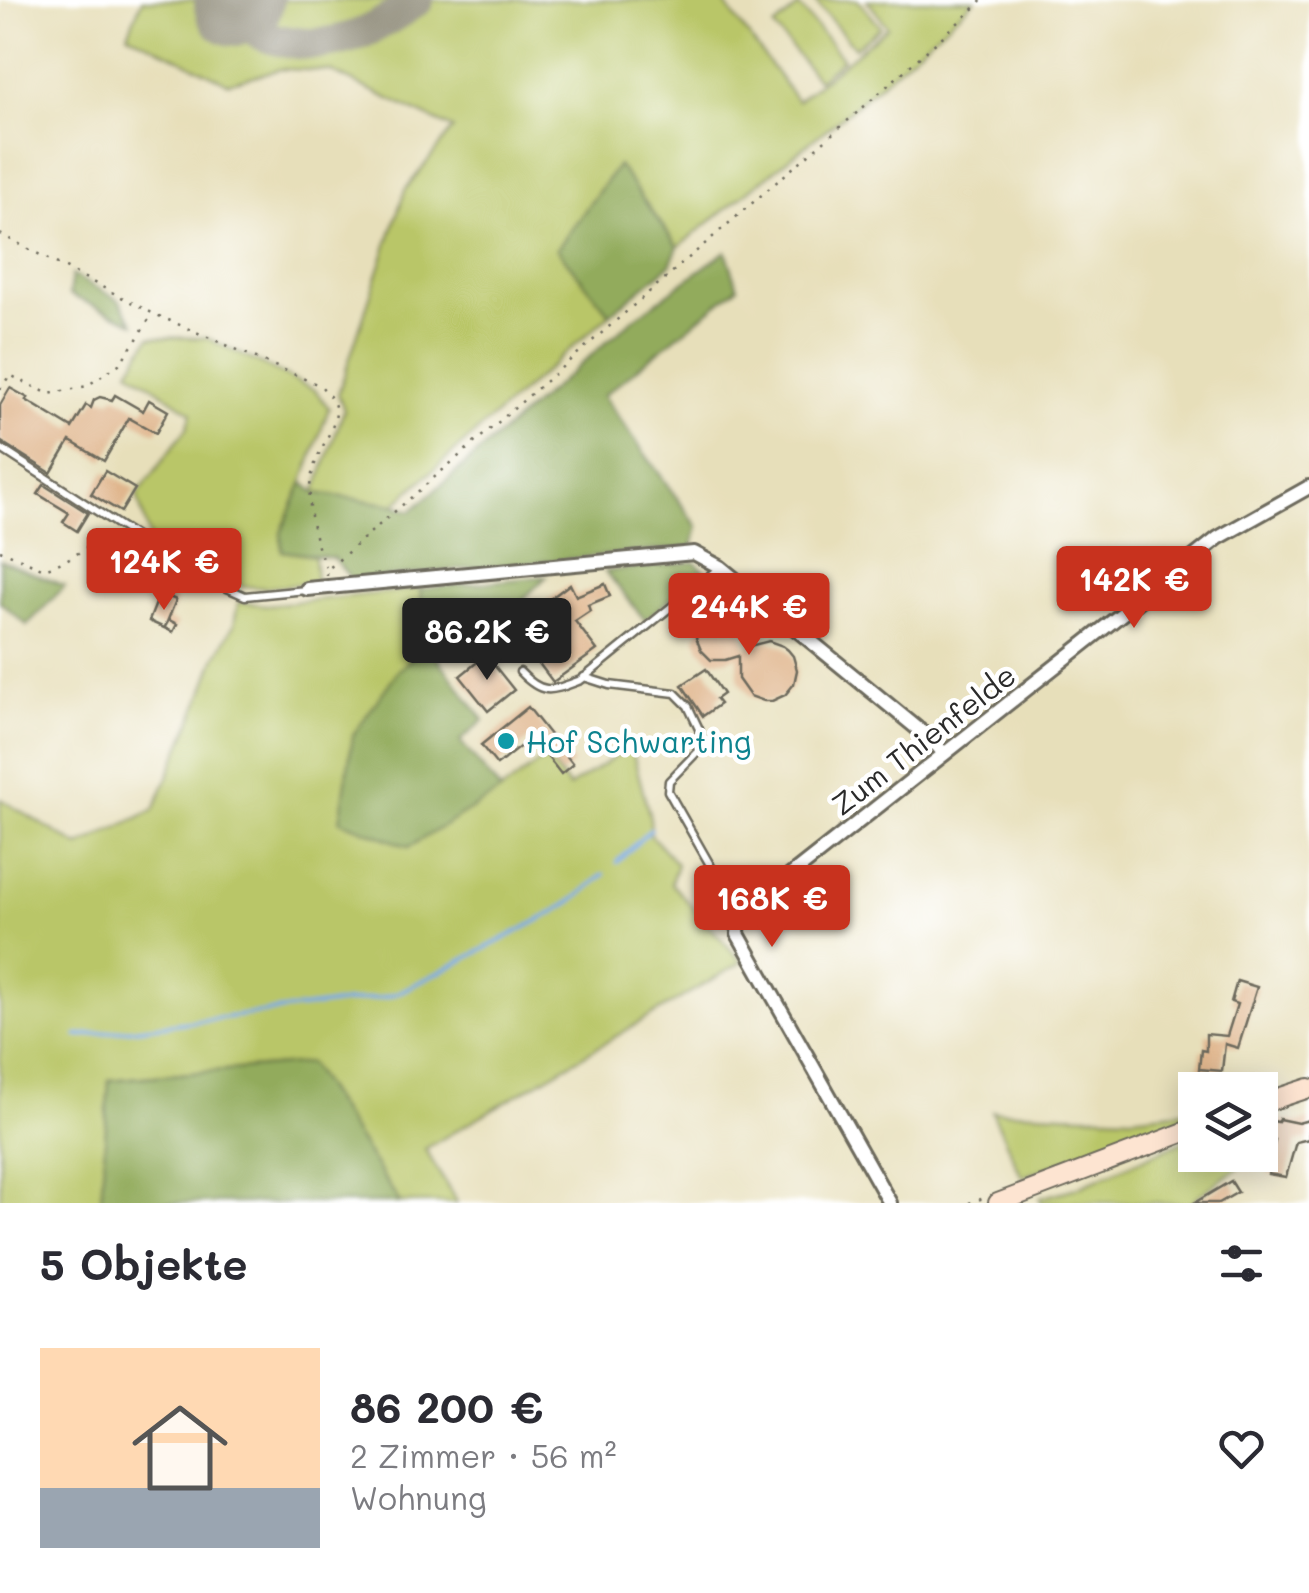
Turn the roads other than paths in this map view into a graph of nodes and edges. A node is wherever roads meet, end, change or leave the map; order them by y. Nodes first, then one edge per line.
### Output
1 (0, 448) edge
2 (1309, 487) edge
3 (720, 567) junction
4 (307, 590) joint
5 (520, 672) dead end
6 (584, 677) junction
7 (944, 754) junction
8 (739, 916) junction
9 (1309, 1088) edge
10 (1278, 1098) edge
11 (1178, 1134) edge
12 (890, 1203) edge
13 (998, 1203) edge

1 - 4 lane
2 - 7 street, Zum Thienfelde
3 - 4 street
3 - 6 lane
3 - 7 street
5 - 6 lane
6 - 8 lane
7 - 8 street, Zum Thienfelde
8 - 12 street
9 - 10 street
11 - 13 street

